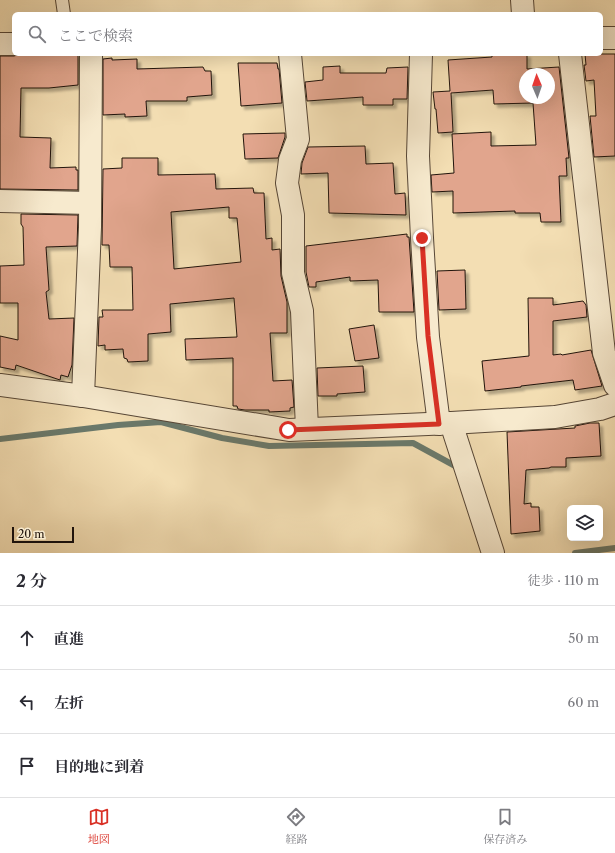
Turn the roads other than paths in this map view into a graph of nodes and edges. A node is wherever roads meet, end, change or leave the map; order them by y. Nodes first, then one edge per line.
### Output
1 (62, 0) edge
2 (522, 0) edge
3 (64, 12) edge
4 (523, 12) edge
5 (603, 38) edge
6 (615, 38) edge
7 (0, 44) edge
8 (12, 44) edge
9 (91, 56) edge
10 (290, 56) edge
11 (421, 56) edge
12 (570, 56) edge
13 (0, 201) edge
14 (90, 203) junction
15 (0, 385) edge
16 (615, 385) edge
17 (83, 396) junction
18 (615, 404) edge
19 (445, 424) junction
20 (307, 429) junction
21 (493, 553) edge

1 - 3 lane
2 - 4 street
5 - 6 street
7 - 8 street
9 - 14 street
10 - 20 street
11 - 19 street
12 - 16 street
13 - 14 street
14 - 17 street
15 - 17 street
17 - 20 street
18 - 19 street
19 - 20 street
19 - 21 street

